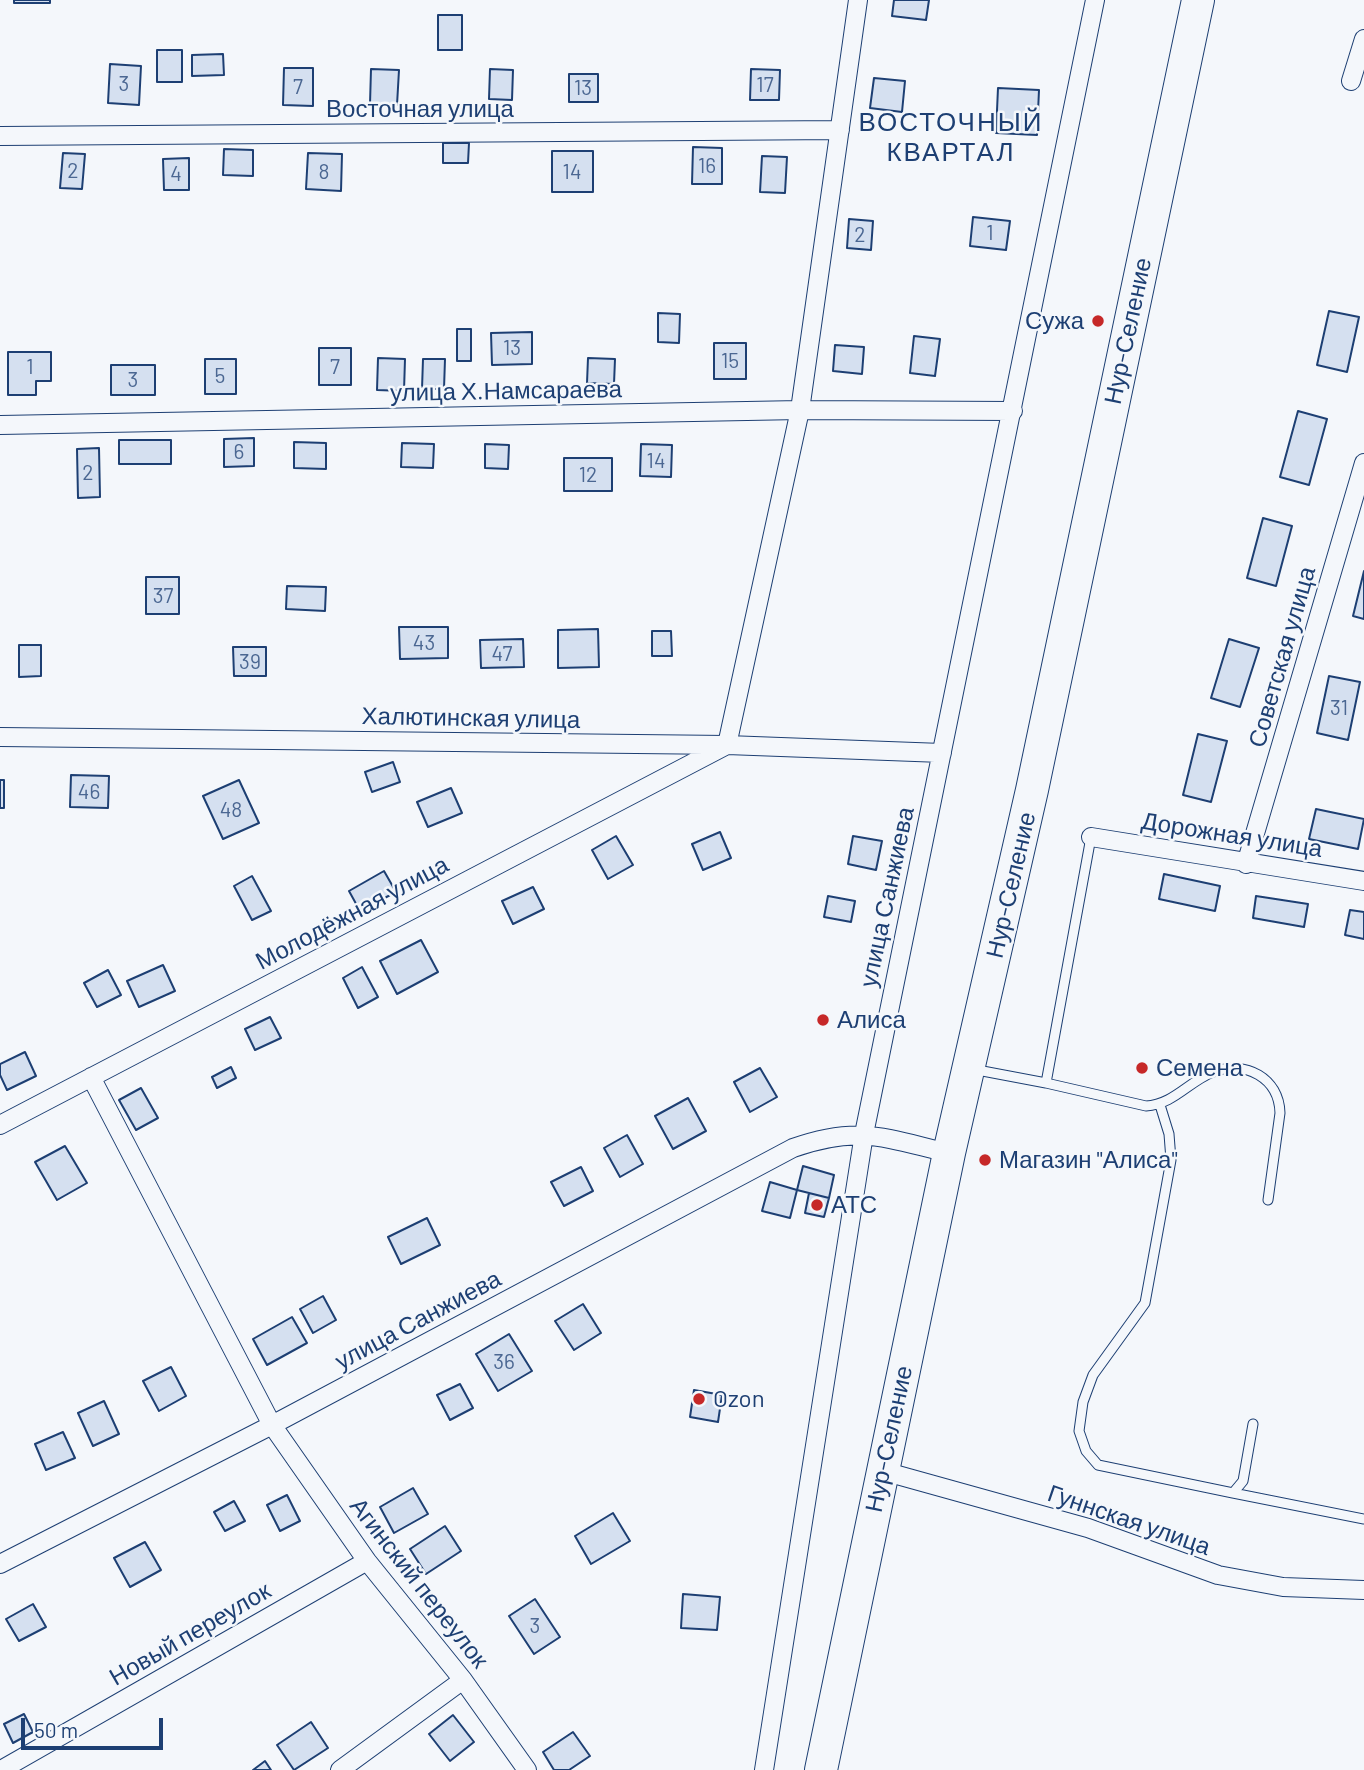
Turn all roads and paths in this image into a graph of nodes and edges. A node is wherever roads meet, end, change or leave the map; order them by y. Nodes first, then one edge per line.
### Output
1 (858, 0) edge
2 (1095, 0) edge
3 (1198, 0) edge
4 (1364, 39) edge
5 (1351, 80) dead end
6 (840, 130) junction
7 (0, 136) edge
8 (800, 410) junction
9 (1013, 411) junction
10 (0, 425) edge
11 (1364, 463) edge
12 (0, 737) edge
13 (727, 745) junction
14 (942, 753) junction
15 (1091, 837) joint
16 (1246, 864) junction
17 (1364, 881) edge
18 (970, 1069) junction
19 (91, 1077) junction
20 (1046, 1083) junction
21 (1160, 1105) junction
22 (0, 1125) edge
23 (864, 1134) junction
24 (949, 1153) junction
25 (1268, 1200) dead end
26 (1253, 1424) dead end
27 (272, 1425) junction
28 (883, 1471) junction
29 (1233, 1493) junction
30 (1364, 1519) edge
31 (367, 1561) junction
32 (0, 1564) edge
33 (1364, 1590) edge
34 (463, 1680) junction
35 (1, 1770) edge
36 (340, 1770) edge
37 (527, 1770) edge
38 (764, 1770) edge
39 (821, 1770) edge

1 - 6 street
2 - 9 street, улица Санжиева
3 - 18 highway, Нур-Селение
4 - 5 street
6 - 7 street, Восточная улица
6 - 8 street
8 - 9 street, улица Х.Намсараева
8 - 10 street, улица Х.Намсараева
8 - 13 street
9 - 14 street, улица Санжиева
11 - 16 street, Советская улица
12 - 13 street, Халютинская улица
13 - 14 street, Халютинская улица
13 - 19 street, Молодёжная улица
14 - 23 street, улица Санжиева
15 - 16 street, Дорожная улица
15 - 20 lane
16 - 17 street, Дорожная улица
18 - 20 lane
18 - 24 highway, Нур-Селение
19 - 22 street, Молодёжная улица
19 - 27 street, Агинский переулок
20 - 21 lane
21 - 25 lane
21 - 29 lane
23 - 24 street, улица Санжиева
23 - 27 street, улица Санжиева
23 - 38 street, улица Санжиева
24 - 28 highway, Нур-Селение
26 - 29 lane
27 - 31 street, Агинский переулок
27 - 32 street, улица Санжиева
28 - 33 street, Гуннская улица
28 - 39 highway, Нур-Селение
29 - 30 lane
31 - 34 street, Агинский переулок
31 - 35 street, Новый переулок
34 - 36 street
34 - 37 street, Агинский переулок

